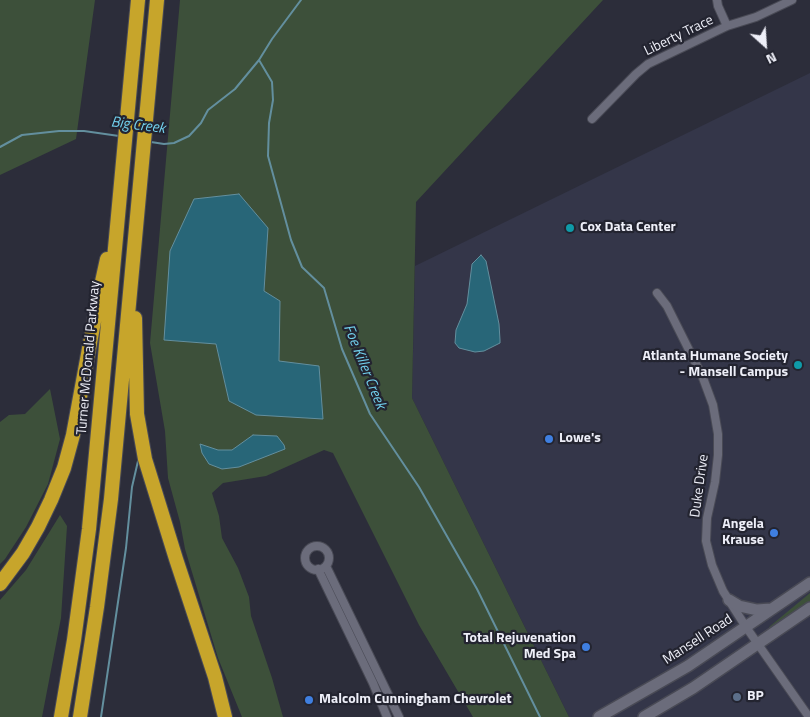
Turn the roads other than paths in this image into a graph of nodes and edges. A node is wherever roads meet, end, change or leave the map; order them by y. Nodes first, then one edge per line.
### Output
1 (138, 0) edge
2 (157, 0) edge
3 (717, 0) edge
4 (792, 0) edge
5 (727, 26) junction
6 (592, 119) dead end
7 (118, 211) junction
8 (133, 260) junction
9 (657, 293) dead end
10 (326, 566) junction
11 (318, 570) junction
12 (810, 582) edge
13 (0, 584) edge
14 (729, 600) junction
15 (772, 608) junction
16 (810, 608) edge
17 (746, 627) junction
18 (757, 644) junction
19 (61, 717) edge
20 (80, 717) edge
21 (225, 717) edge
22 (387, 717) edge
23 (398, 717) edge
24 (599, 717) edge
25 (644, 717) edge
26 (809, 717) edge

1 - 7 highway, Turner McDonald Parkway
2 - 8 highway
3 - 5 street
4 - 5 street, Liberty Trace
5 - 6 street, Liberty Trace
7 - 13 highway
7 - 19 highway, Turner McDonald Parkway
8 - 20 highway
8 - 21 highway
9 - 14 street, Duke Drive
10 - 11 street
10 - 11 street
10 - 23 street
11 - 22 street
12 - 15 main road, Mansell Road
14 - 15 main road
14 - 17 street, Duke Drive
15 - 17 main road, Mansell Road
16 - 18 main road
17 - 18 street, Duke Drive
17 - 24 main road, Mansell Road
18 - 25 main road
18 - 26 street, Duke Drive

